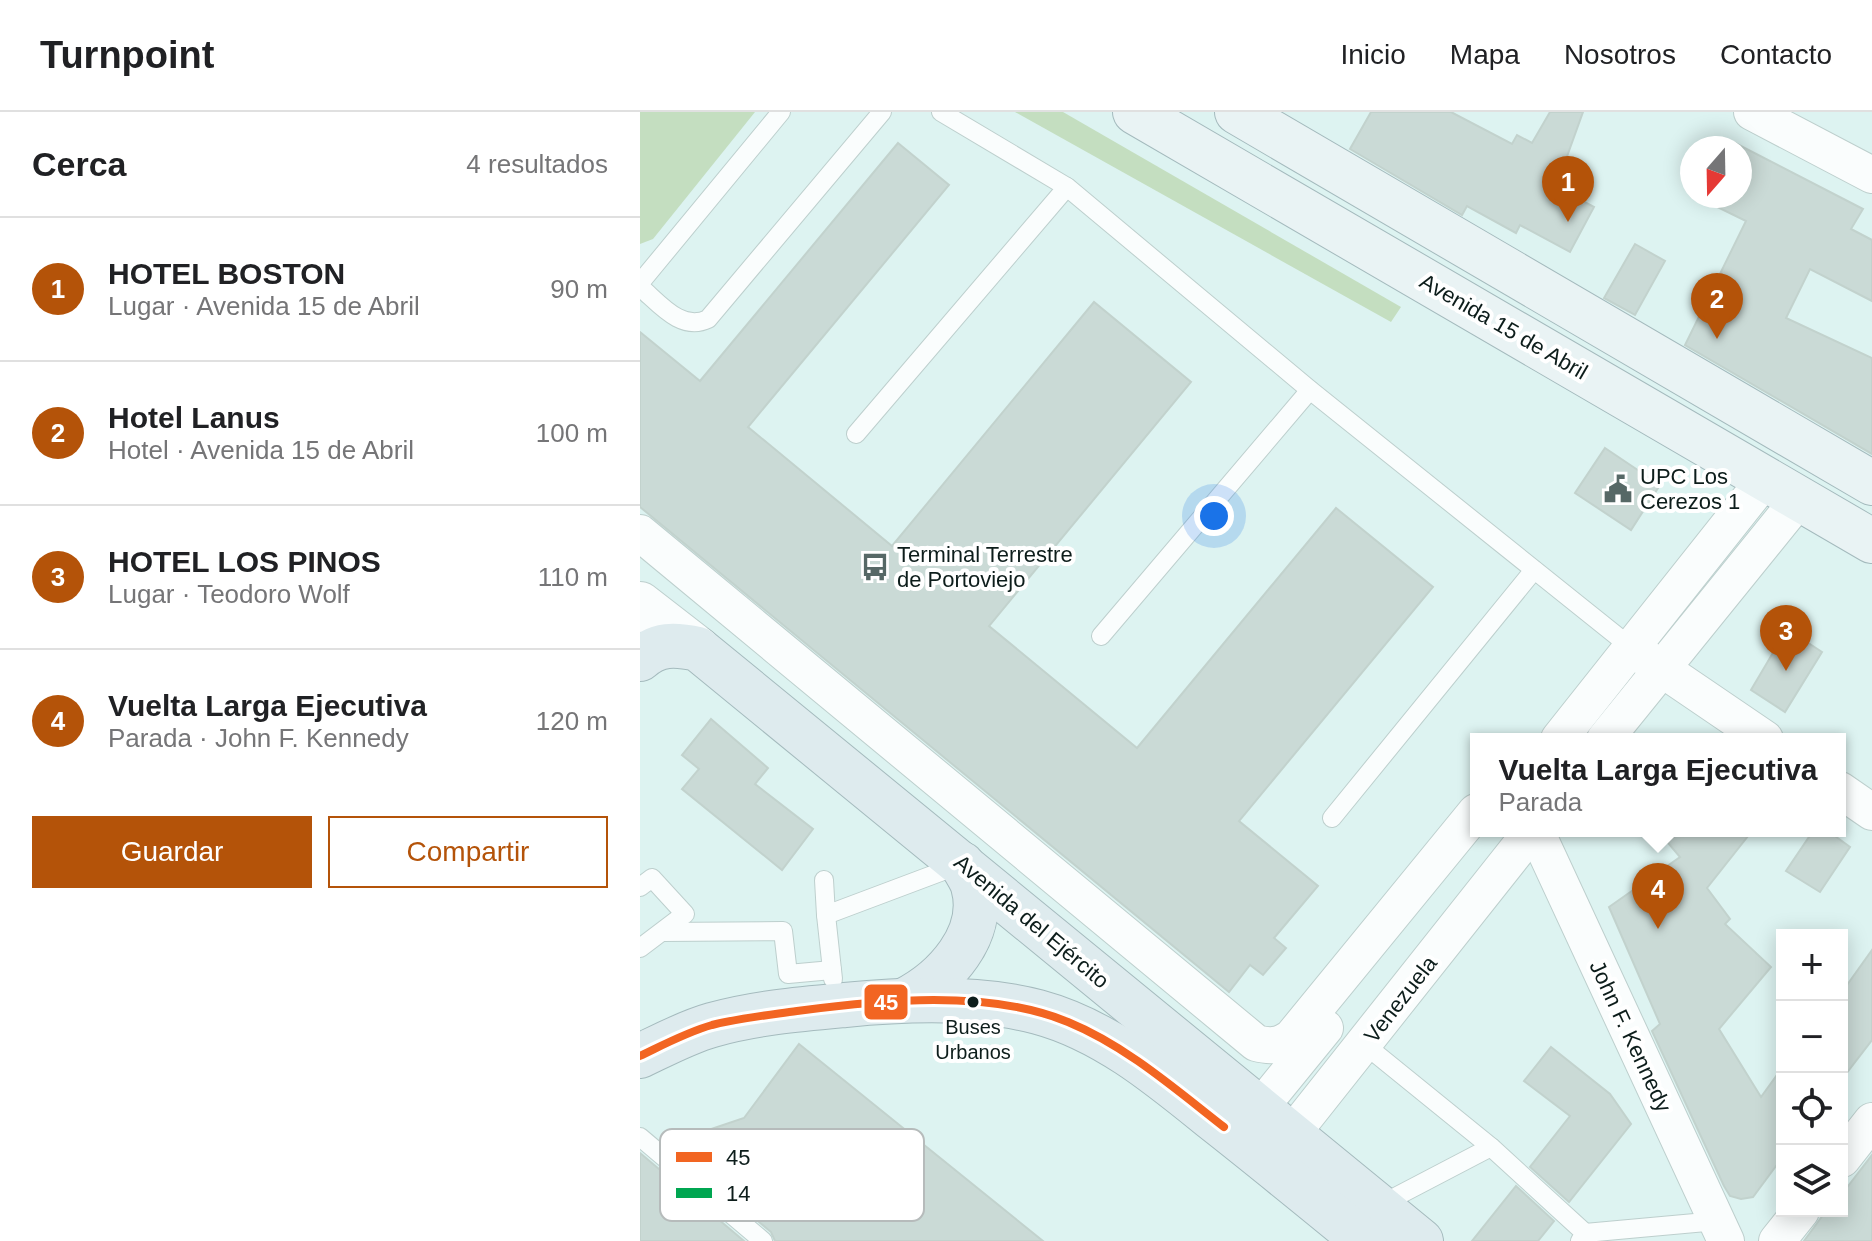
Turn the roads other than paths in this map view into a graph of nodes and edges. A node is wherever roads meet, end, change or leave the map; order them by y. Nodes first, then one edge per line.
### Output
1 (781, 112) edge
2 (882, 112) edge
3 (941, 112) edge
4 (1135, 112) edge
5 (1752, 112) edge
6 (1252, 116) edge
7 (1872, 175) edge
8 (1067, 187) junction
9 (640, 285) edge
10 (1310, 390) junction
11 (856, 434) dead end
12 (1872, 483) edge
13 (1783, 488) junction
14 (640, 533) edge
15 (1872, 541) edge
16 (1534, 570) junction
17 (640, 604) edge
18 (1101, 636) dead end
19 (1632, 648) junction
20 (698, 649) junction
21 (640, 659) edge
22 (1662, 669) junction
23 (1605, 682) junction
24 (1541, 733) edge
25 (1564, 733) edge
26 (1610, 733) edge
27 (1756, 733) edge
28 (1846, 794) edge
29 (1872, 812) edge
30 (1332, 818) dead end
31 (1470, 819) edge
32 (1482, 837) edge
33 (1529, 837) edge
34 (1537, 837) edge
35 (962, 864) junction
36 (824, 880) dead end
37 (640, 887) edge
38 (826, 915) junction
39 (662, 932) junction
40 (640, 948) edge
41 (834, 988) junction
42 (905, 1000) junction
43 (712, 1025) junction
44 (640, 1038) edge
45 (1364, 1044) junction
46 (640, 1056) edge
47 (1872, 1121) edge
48 (1264, 1136) junction
49 (640, 1137) edge
50 (1491, 1147) junction
51 (1848, 1151) edge
52 (660, 1154) edge
53 (1796, 1217) edge
54 (739, 1221) edge
55 (1372, 1224) edge
56 (1721, 1231) edge
57 (1583, 1237) edge
58 (763, 1241) edge
59 (1421, 1241) edge
60 (1777, 1241) edge

1 - 9 lane
2 - 9 lane
3 - 8 lane
4 - 13 main road, Avenida 15 de Abril
5 - 7 street
6 - 12 main road
8 - 10 lane
8 - 11 lane
10 - 16 lane
10 - 18 lane
13 - 15 main road, Avenida 15 de Abril
13 - 19 street
13 - 22 street
14 - 31 street
16 - 19 lane
16 - 30 lane
17 - 20 street, Avenida del Ejército
19 - 22 street
19 - 23 street
20 - 21 highway
20 - 35 highway, Avenida del Ejército
22 - 26 street
22 - 27 street
23 - 24 street
23 - 25 street
28 - 29 street
32 - 48 street, Venezuela
33 - 45 street, Venezuela
34 - 56 street, John F. Kennedy
35 - 38 lane
35 - 42 highway
35 - 48 highway, Avenida del Ejército
36 - 38 lane
37 - 39 lane
38 - 41 lane
39 - 40 lane
39 - 41 lane
41 - 42 highway
41 - 43 highway
42 - 48 highway
43 - 44 street
43 - 46 highway
45 - 48 street, Venezuela
45 - 50 lane
47 - 51 street
48 - 55 highway
49 - 52 lane
50 - 55 lane
50 - 57 lane
53 - 60 street
54 - 58 lane
55 - 59 highway
56 - 57 lane

